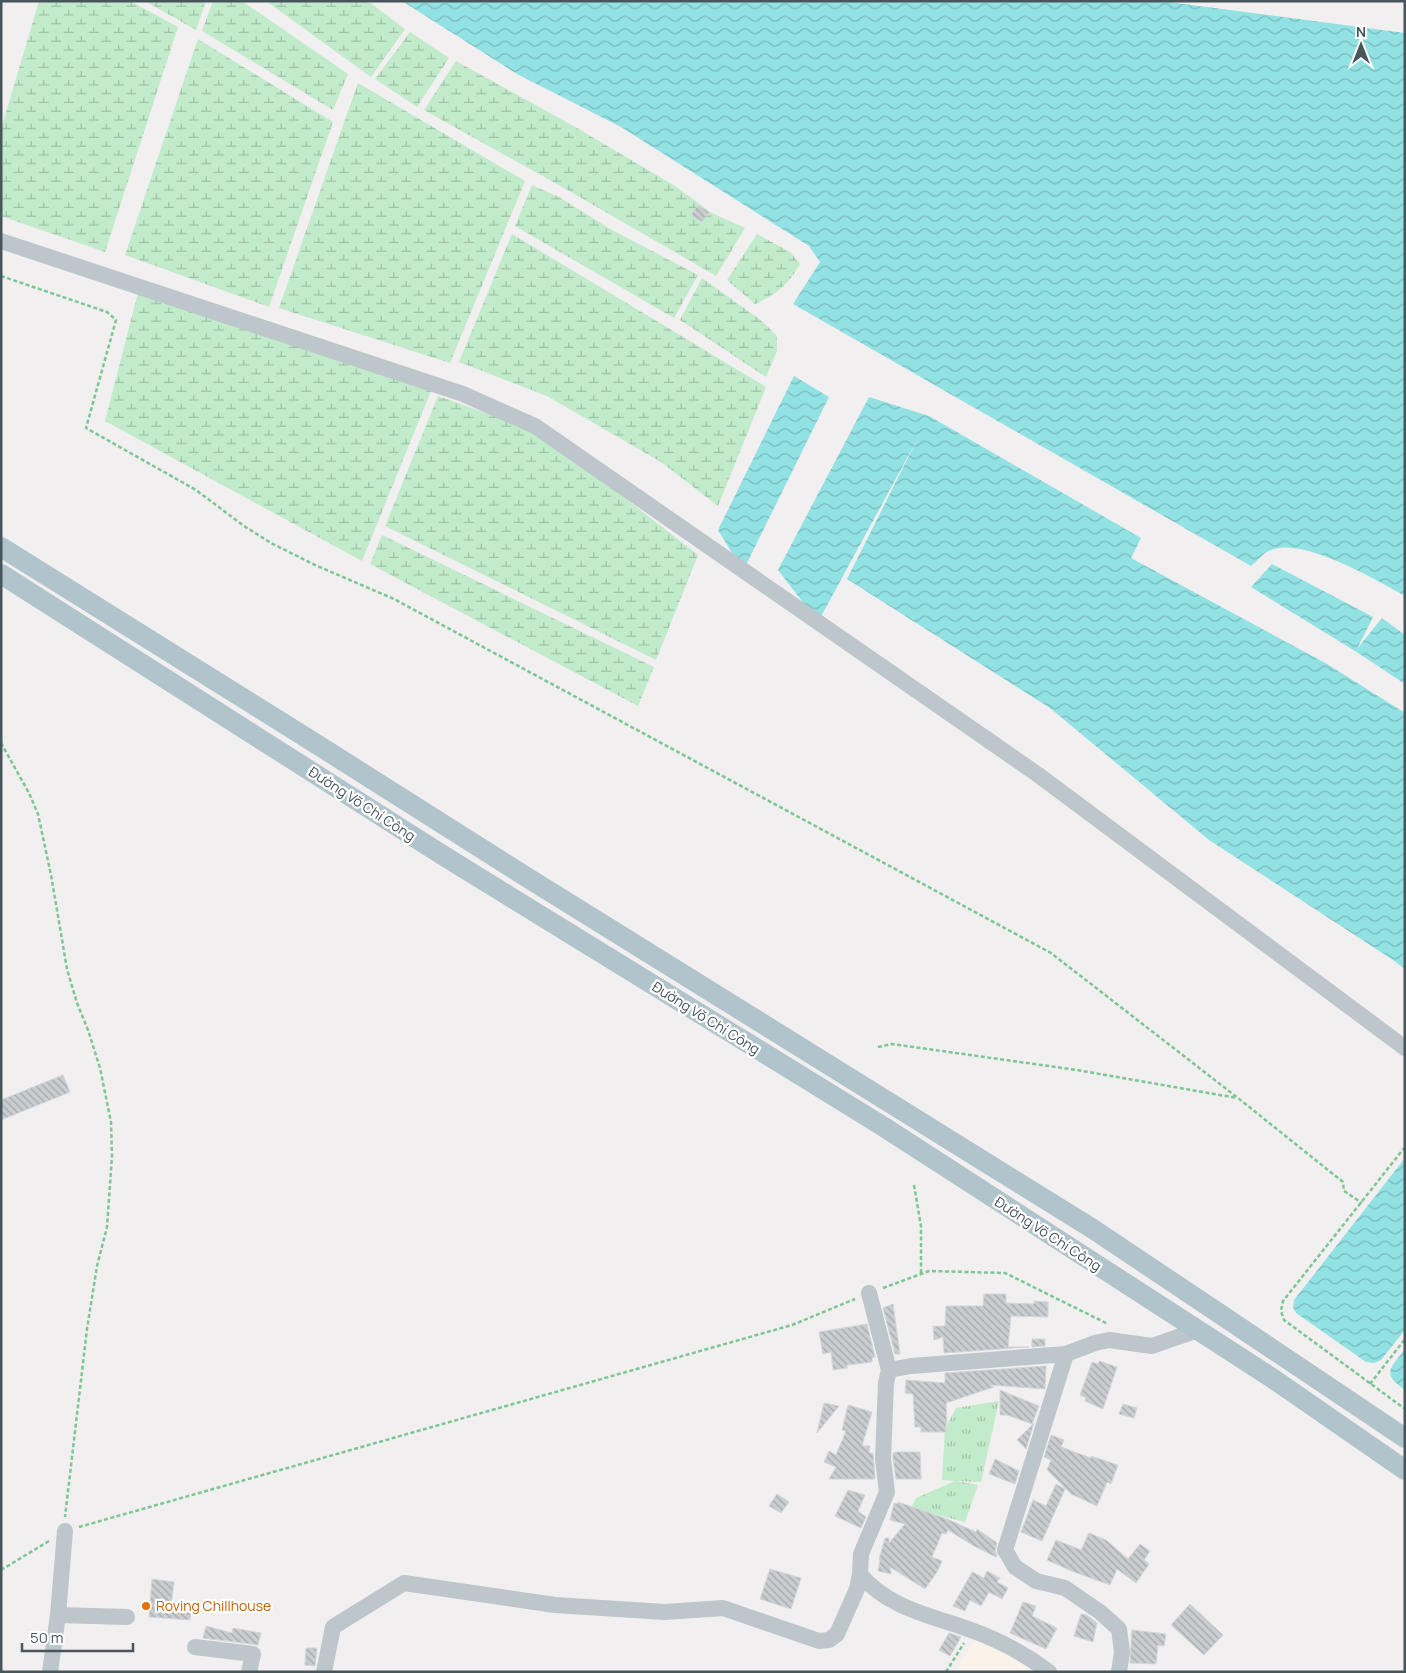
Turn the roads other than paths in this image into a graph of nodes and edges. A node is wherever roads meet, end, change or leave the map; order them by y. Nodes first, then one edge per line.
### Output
1 (1, 241) edge
2 (1, 547) edge
3 (1, 574) edge
4 (1405, 1048) edge
5 (1140, 1260) junction
6 (1126, 1284) junction
7 (869, 1293) road end
8 (1198, 1330) junction
9 (1066, 1354) junction
10 (889, 1370) junction
11 (1405, 1438) edge
12 (1405, 1470) edge
13 (65, 1532) road end
14 (860, 1574) junction
15 (58, 1615) junction
16 (127, 1617) dead end
17 (194, 1647) dead end
18 (50, 1672) edge
19 (249, 1672) edge
20 (324, 1672) edge
21 (1049, 1672) edge
22 (1119, 1672) edge

1 - 4 street
2 - 5 main road, Đường Võ Chí Công
3 - 6 main road, Đường Võ Chí Công
5 - 6 main road
5 - 11 main road, Đường Võ Chí Công
6 - 8 main road, Đường Võ Chí Công
7 - 10 street
8 - 9 street
8 - 12 main road, Đường Võ Chí Công
9 - 10 street
9 - 22 street
10 - 14 street
13 - 15 street
14 - 20 street
14 - 21 street
15 - 16 street
15 - 18 street
17 - 19 street

